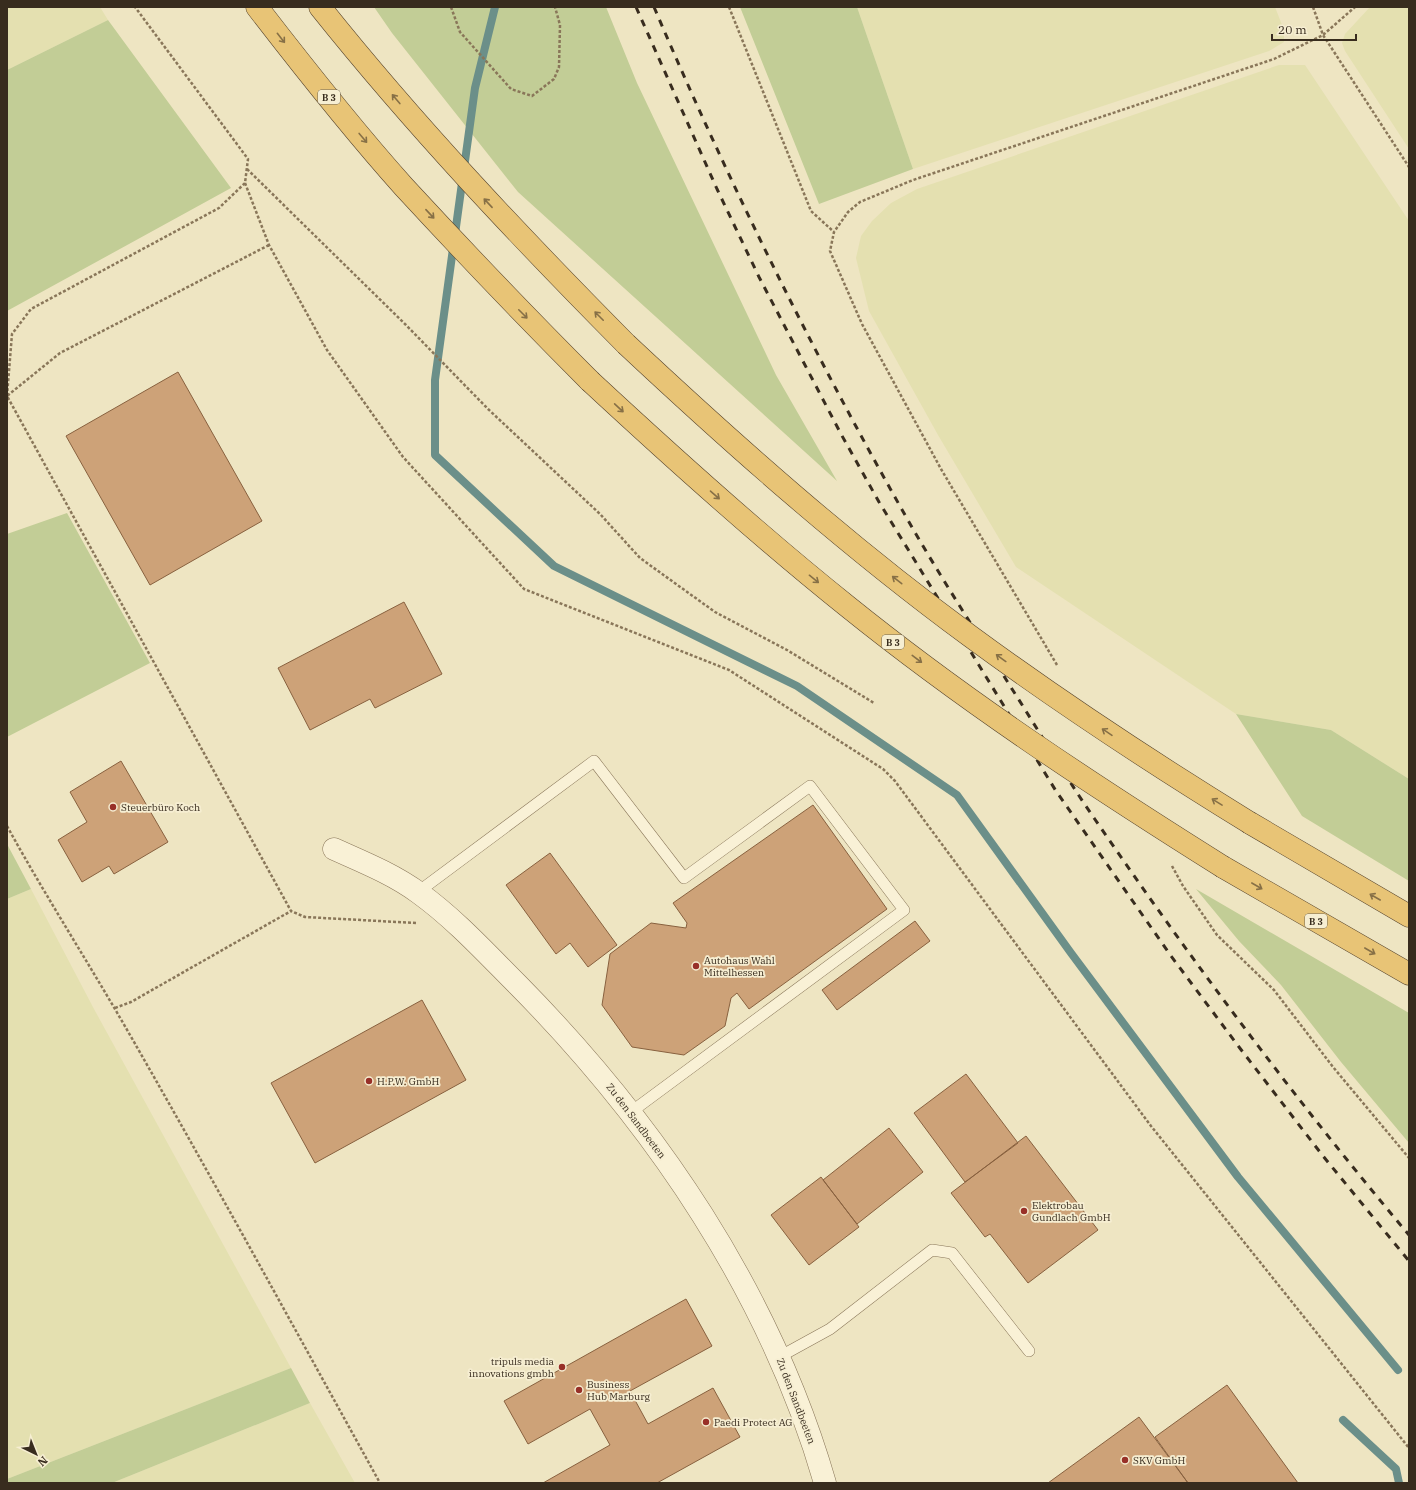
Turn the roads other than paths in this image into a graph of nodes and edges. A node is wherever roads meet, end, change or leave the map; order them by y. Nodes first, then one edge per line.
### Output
1 (257, 7) edge
2 (320, 7) edge
3 (334, 849) dead end
4 (418, 892) junction
5 (1409, 916) edge
6 (1409, 974) edge
7 (631, 1112) junction
8 (1029, 1351) dead end
9 (779, 1357) junction
10 (824, 1483) edge

1 -> 6 highway, B 3, bridge
5 -> 2 highway, bridge
3 - 4 street, Zu den Sandbeeten
4 - 7 street, Zu den Sandbeeten
4 - 7 lane
7 - 9 street, Zu den Sandbeeten
8 - 9 lane
9 - 10 street, Zu den Sandbeeten

